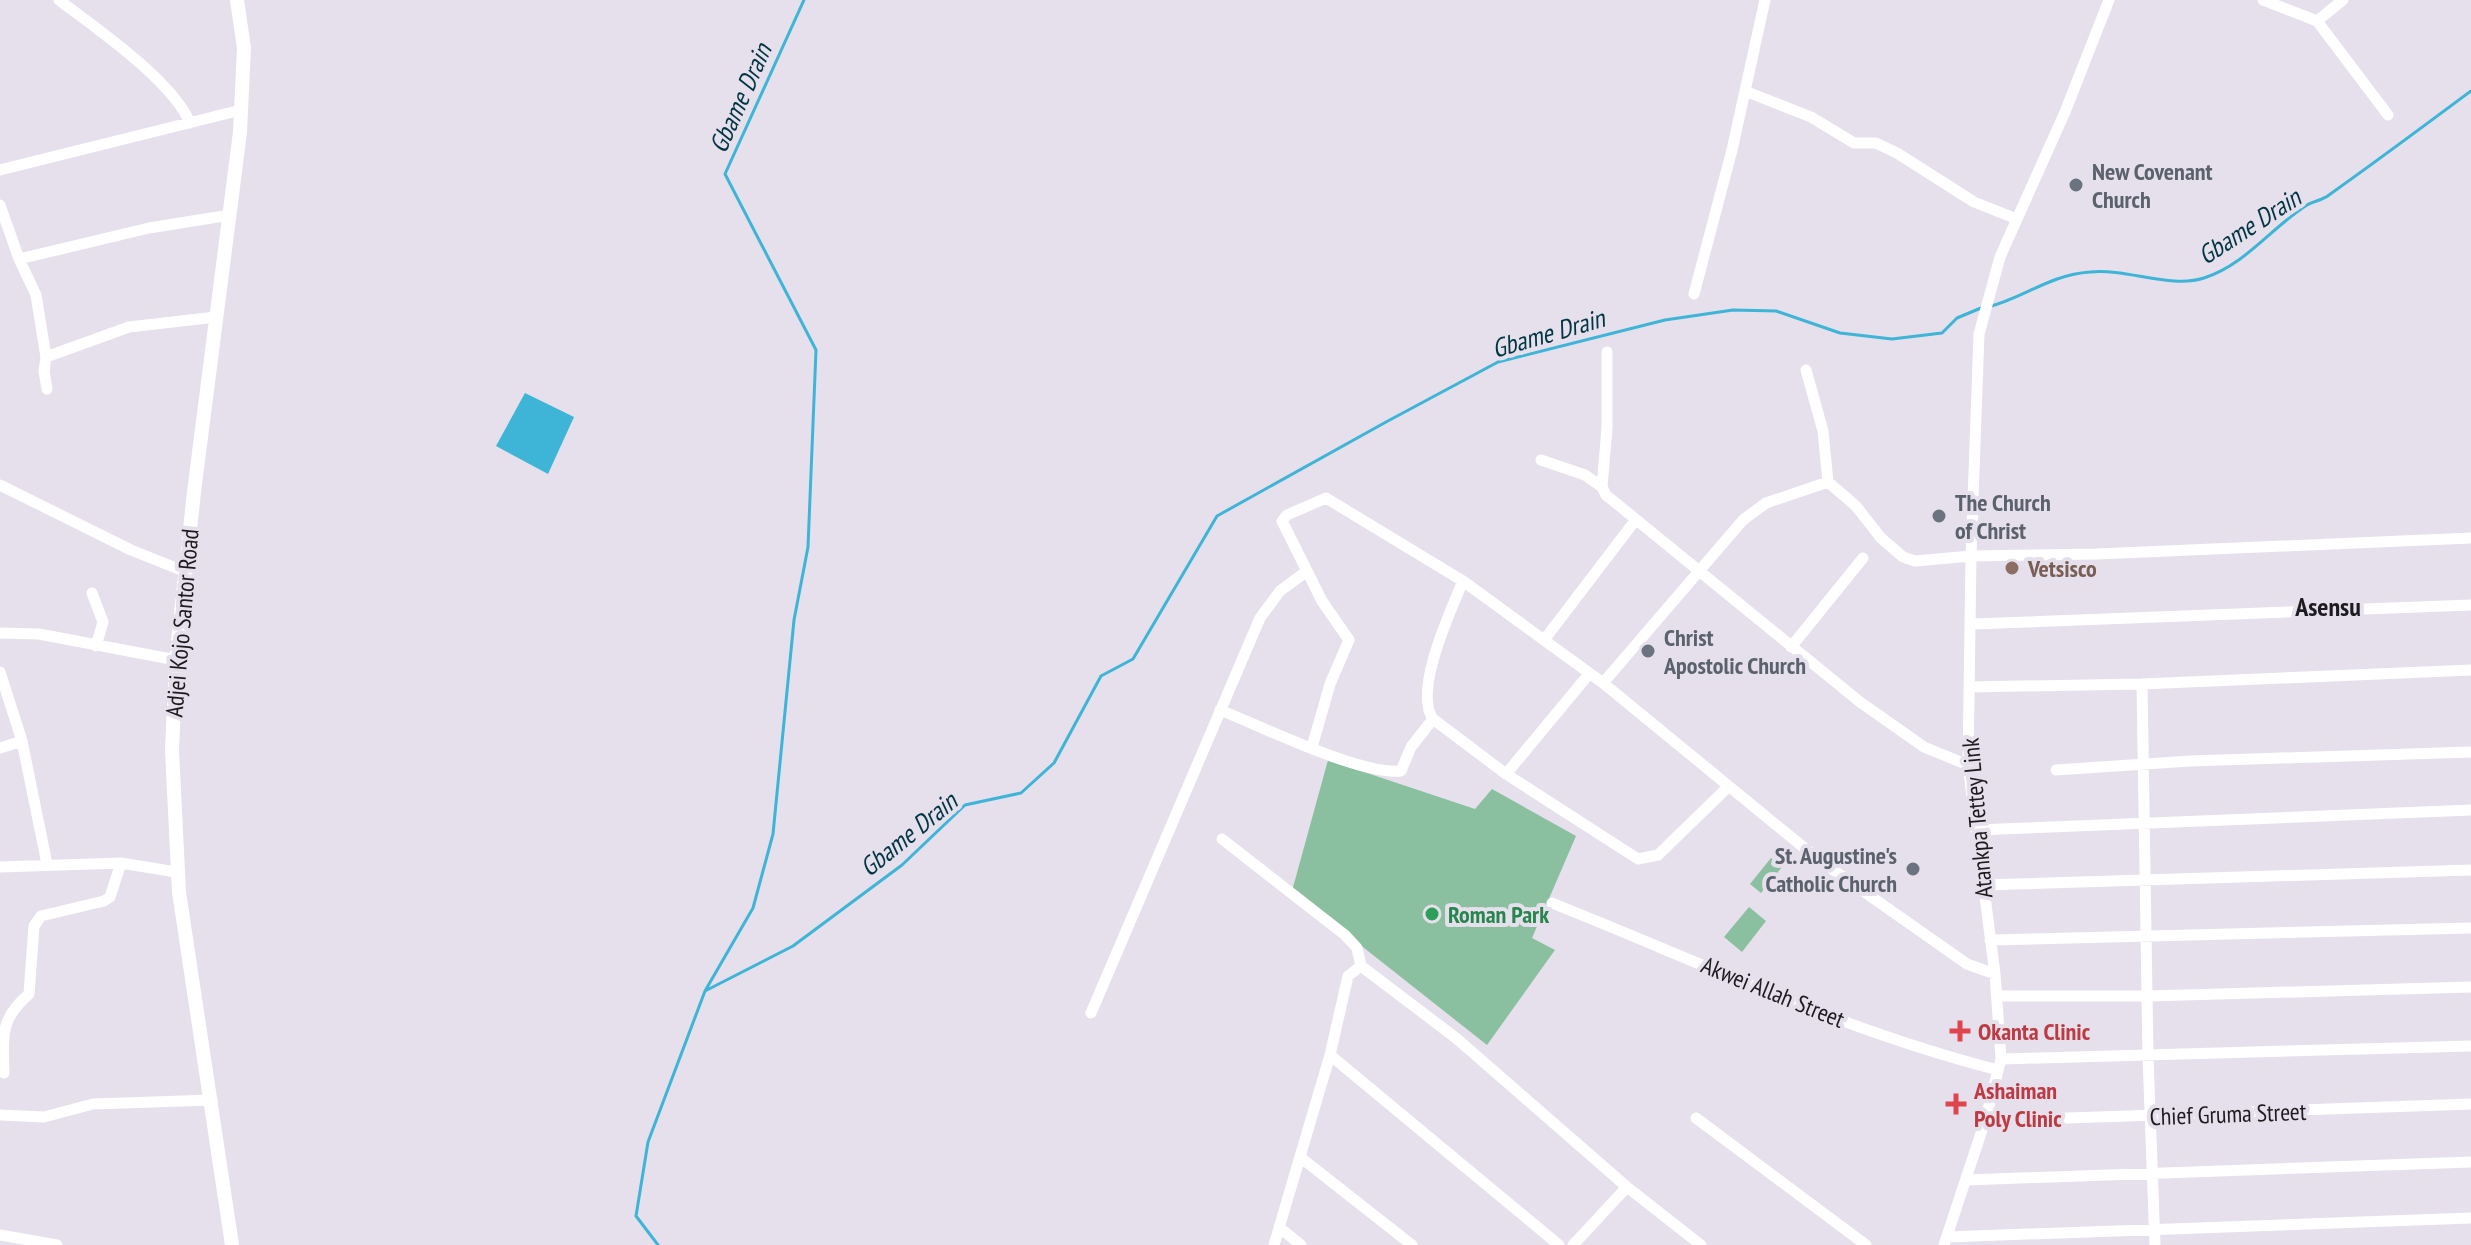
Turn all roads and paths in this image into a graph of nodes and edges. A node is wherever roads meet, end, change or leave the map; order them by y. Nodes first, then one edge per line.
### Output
1 (59, 0) edge
2 (237, 0) edge
3 (1765, 0) edge
4 (2109, 0) edge
5 (2263, 0) edge
6 (2343, 0) edge
7 (2280, 4) edge
8 (2317, 21) junction
9 (1745, 91) junction
10 (241, 110) junction
11 (2388, 115) dead end
12 (190, 123) junction
13 (0, 170) edge
14 (0, 205) edge
15 (230, 215) junction
16 (2017, 219) junction
17 (19, 259) junction
18 (1694, 294) dead end
19 (216, 317) junction
20 (1607, 352) dead end
21 (46, 357) junction
22 (1806, 370) dead end
23 (47, 389) dead end
24 (1541, 460) dead end
25 (1828, 482) junction
26 (0, 485) edge
27 (1602, 487) junction
28 (1634, 522) junction
29 (2471, 538) edge
30 (1971, 556) junction
31 (1863, 558) dead end
32 (1307, 571) junction
33 (1696, 571) junction
34 (186, 572) junction
35 (1463, 581) junction
36 (92, 593) dead end
37 (2471, 605) edge
38 (1972, 624) junction
39 (0, 633) edge
40 (1544, 640) junction
41 (96, 646) junction
42 (1791, 647) junction
43 (176, 660) junction
44 (2471, 670) edge
45 (0, 672) edge
46 (1589, 674) junction
47 (1603, 683) junction
48 (2142, 684) junction
49 (1969, 687) junction
50 (1220, 710) junction
51 (1433, 719) junction
52 (22, 741) junction
53 (1312, 747) junction
54 (0, 748) edge
55 (2471, 752) edge
56 (1968, 765) junction
57 (2145, 765) junction
58 (2056, 770) dead end
59 (1506, 774) junction
60 (1729, 786) junction
61 (2471, 810) edge
62 (2147, 823) junction
63 (1976, 830) junction
64 (1222, 839) dead end
65 (121, 863) junction
66 (47, 864) junction
67 (0, 867) edge
68 (2471, 870) edge
69 (176, 872) junction
70 (2148, 880) junction
71 (1982, 885) junction
72 (1552, 903) dead end
73 (2471, 928) edge
74 (2147, 938) junction
75 (1990, 940) junction
76 (1361, 966) junction
77 (1995, 974) junction
78 (2471, 987) edge
79 (1997, 996) junction
80 (2149, 996) junction
81 (1091, 1013) dead end
82 (2471, 1046) edge
83 (1330, 1055) junction
84 (2148, 1057) junction
85 (2000, 1065) junction
86 (4, 1073) dead end
87 (212, 1100) junction
88 (2471, 1104) edge
89 (0, 1115) edge
90 (2149, 1116) junction
91 (1696, 1118) dead end
92 (1985, 1121) junction
93 (1300, 1157) junction
94 (2471, 1162) edge
95 (2151, 1174) junction
96 (1966, 1180) junction
97 (1627, 1187) junction
98 (2471, 1218) edge
99 (1279, 1227) junction
100 (2155, 1231) junction
101 (0, 1235) edge
102 (1946, 1241) edge
103 (57, 1245) edge
104 (232, 1245) edge
105 (1274, 1245) edge
106 (1301, 1245) edge
107 (1412, 1245) edge
108 (1559, 1245) edge
109 (1573, 1245) edge
110 (1701, 1245) edge
111 (1866, 1245) edge
112 (2155, 1245) edge

1 - 12 street
2 - 10 street, Adjei Kojo Santor Road
3 - 9 street
4 - 16 street, Atankpa Tettey Link
5 - 7 street
6 - 8 street
7 - 8 street
8 - 11 street
9 - 16 street
9 - 18 street
10 - 12 street
10 - 15 street, Adjei Kojo Santor Road
12 - 13 street
14 - 17 street
15 - 17 street
15 - 19 street, Adjei Kojo Santor Road
16 - 30 street, Atankpa Tettey Link
17 - 21 street
19 - 21 street
19 - 34 street, Adjei Kojo Santor Road
20 - 27 street
21 - 23 street
22 - 25 street
24 - 27 street
25 - 30 street
25 - 33 street
26 - 34 street
27 - 28 street
28 - 33 street
28 - 40 street
29 - 30 street
30 - 38 street, Atankpa Tettey Link
31 - 42 street
32 - 35 street
32 - 50 street
32 - 53 street
33 - 42 street
33 - 47 street
34 - 43 street, Adjei Kojo Santor Road
35 - 40 street
35 - 51 street
36 - 41 street
37 - 38 street
38 - 49 street, Atankpa Tettey Link
39 - 41 street
40 - 46 street
41 - 43 street
42 - 56 street
43 - 69 street, Adjei Kojo Santor Road
44 - 48 street
45 - 52 street
46 - 47 street
46 - 59 street
47 - 60 street
48 - 49 street
48 - 57 street
49 - 56 street, Atankpa Tettey Link
50 - 53 street
50 - 81 street
51 - 53 street
51 - 59 street
52 - 54 street
52 - 66 street
55 - 57 street
56 - 63 street, Atankpa Tettey Link
57 - 58 street
57 - 62 street
59 - 60 street
60 - 77 street
61 - 62 street
62 - 63 street
62 - 70 street
63 - 71 street, Atankpa Tettey Link
64 - 76 street
65 - 66 street
65 - 69 street
65 - 86 street
66 - 67 street
68 - 70 street
69 - 87 street, Adjei Kojo Santor Road
70 - 71 street
70 - 74 street
71 - 75 street, Atankpa Tettey Link
72 - 85 street, Akwei Allah Street
73 - 74 street
74 - 75 street
74 - 80 street
75 - 77 street, Atankpa Tettey Link
76 - 83 street
76 - 97 street
77 - 79 street, Atankpa Tettey Link
78 - 80 street
79 - 80 street
79 - 85 street, Atankpa Tettey Link
80 - 84 street
82 - 84 street, Akwei Allah Street
83 - 93 street
83 - 108 street
84 - 85 street, Akwei Allah Street
84 - 90 street
85 - 92 street, Atankpa Tettey Link
87 - 89 street
87 - 104 street, Adjei Kojo Santor Road
88 - 90 street, Chief Gruma Street
90 - 92 street, Chief Gruma Street
90 - 95 street
91 - 111 street
92 - 96 street, Atankpa Tettey Link
93 - 99 street
93 - 107 street
94 - 95 street
95 - 96 street
95 - 100 street
96 - 102 street, Atankpa Tettey Link
97 - 109 street
97 - 110 street
98 - 100 street
99 - 105 street
99 - 106 street
100 - 102 street
100 - 112 street
101 - 103 street

